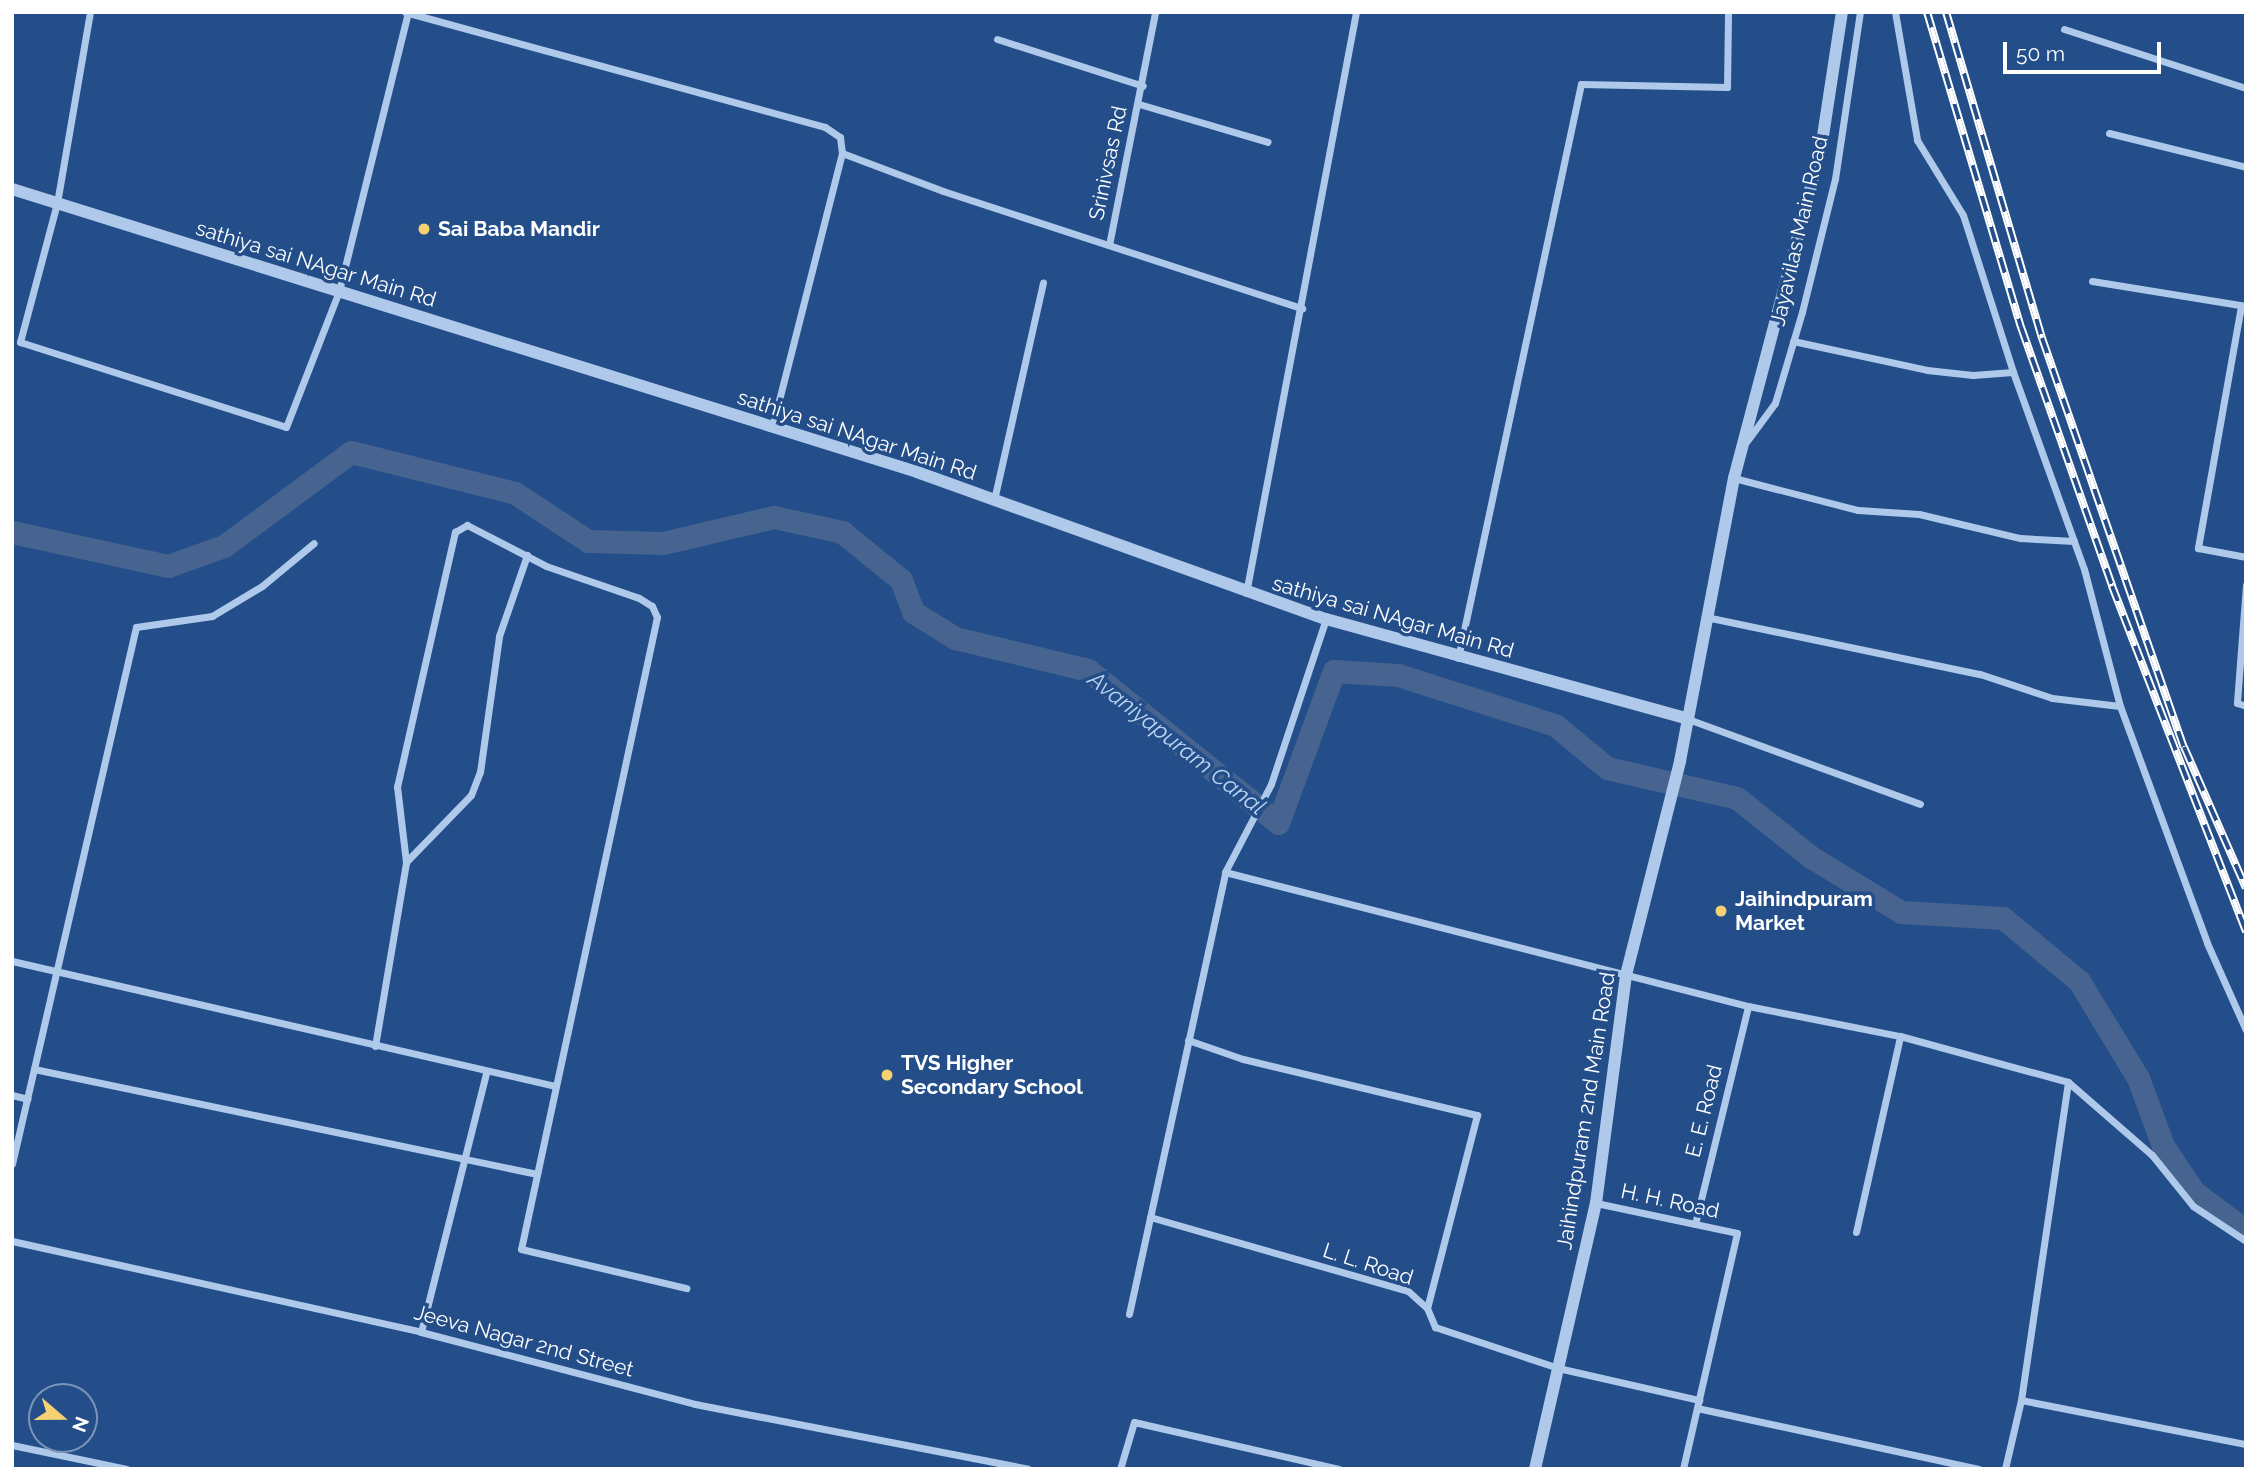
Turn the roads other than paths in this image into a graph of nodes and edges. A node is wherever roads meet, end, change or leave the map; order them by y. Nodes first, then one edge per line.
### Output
1 (90, 12) edge
2 (1155, 12) edge
3 (1356, 12) edge
4 (1728, 12) edge
5 (1842, 12) edge
6 (1860, 12) edge
7 (1895, 12) edge
8 (407, 13) edge
9 (2064, 29) dead end
10 (997, 39) dead end
11 (1143, 86) junction
12 (2246, 88) edge
13 (1139, 104) junction
14 (2109, 133) dead end
15 (1268, 142) dead end
16 (842, 153) junction
17 (2246, 167) edge
18 (12, 189) edge
19 (57, 203) junction
20 (1109, 245) junction
21 (2092, 281) dead end
22 (1043, 282) dead end
23 (339, 291) junction
24 (2243, 306) edge
25 (1302, 308) junction
26 (1793, 341) junction
27 (2012, 372) junction
28 (772, 427) junction
29 (1743, 447) junction
30 (1734, 478) junction
31 (994, 501) junction
32 (2074, 541) junction
33 (314, 543) dead end
34 (527, 555) junction
35 (2246, 557) edge
36 (2246, 585) edge
37 (1246, 594) junction
38 (1706, 617) junction
39 (1326, 620) junction
40 (1458, 658) junction
41 (2246, 705) edge
42 (2120, 706) junction
43 (1688, 719) junction
44 (1680, 761) joint
45 (1920, 804) dead end
46 (406, 862) junction
47 (1225, 872) junction
48 (12, 961) edge
49 (57, 970) junction
50 (1626, 975) junction
51 (1748, 1006) junction
52 (2246, 1030) edge
53 (1900, 1036) junction
54 (1188, 1040) junction
55 (375, 1046) junction
56 (34, 1069) junction
57 (486, 1073) junction
58 (2068, 1082) junction
59 (555, 1086) junction
60 (12, 1095) edge
61 (28, 1099) junction
62 (464, 1161) junction
63 (12, 1164) edge
64 (537, 1174) junction
65 (1596, 1203) junction
66 (1150, 1217) junction
67 (1695, 1224) junction
68 (1856, 1232) dead end
69 (12, 1241) edge
70 (2246, 1241) edge
71 (686, 1288) dead end
72 (1427, 1308) junction
73 (1129, 1314) dead end
74 (421, 1332) junction
75 (1558, 1368) junction
76 (2021, 1400) junction
77 (1698, 1404) junction
78 (2246, 1444) edge
79 (12, 1445) edge
80 (81, 1459) junction
81 (79, 1469) edge
82 (127, 1469) edge
83 (1028, 1469) edge
84 (1121, 1469) edge
85 (1339, 1469) edge
86 (1535, 1469) edge
87 (1683, 1469) edge
88 (1978, 1469) edge
89 (2005, 1469) edge

1 - 19 street
2 - 11 street, Srinivsas Rd
3 - 25 street
4 - 40 street
5 - 29 street, Jayavilas Main Road
6 - 26 street, Jayavilas Main Road
7 - 27 street
8 - 16 street
8 - 23 street
9 - 12 street
10 - 11 street
11 - 13 street, Srinivsas Rd
13 - 15 street
13 - 20 street, Srinivsas Rd
14 - 17 street
16 - 20 street
16 - 28 street
18 - 19 street, sathiya sai NAgar Main Rd
19 - 23 street, sathiya sai NAgar Main Rd
19 - 23 street
20 - 25 street, Srinivsas Rd
21 - 24 street
22 - 31 street
23 - 28 street, sathiya sai NAgar Main Rd
24 - 35 street
25 - 37 street
26 - 27 street
26 - 29 street, Jayavilas Main Road
27 - 32 street
28 - 31 street, sathiya sai NAgar Main Rd
29 - 30 street, Jayavilas Main Road
30 - 32 street
30 - 38 street, Jayavilas Main Road
31 - 37 street, sathiya sai NAgar Main Rd
32 - 42 street
33 - 49 street
34 - 46 street
34 - 46 street
34 - 59 street
36 - 41 street
37 - 39 street, sathiya sai NAgar Main Rd
38 - 42 street
38 - 43 street, Jayavilas Main Road
39 - 40 street, sathiya sai NAgar Main Rd
39 - 47 street
40 - 43 street, sathiya sai NAgar Main Rd
42 - 52 street
43 - 44 street, Jayavilas Main Road
43 - 45 street
44 - 50 street, Jaihindpuram 2nd Main Road
46 - 55 street
47 - 50 street
47 - 54 street
48 - 49 street
49 - 55 street
49 - 56 street
50 - 51 street
50 - 65 street, Jaihindpuram 2nd Main Road
51 - 53 street
51 - 67 street, E. E. Road
53 - 58 street
53 - 68 street
54 - 66 street
54 - 72 street
55 - 57 street
56 - 61 street
56 - 62 street
57 - 59 street
57 - 62 street
58 - 70 street
58 - 76 street
59 - 64 street
60 - 61 street
61 - 63 street
62 - 64 street
62 - 74 street
64 - 71 street
65 - 67 street, H. H. Road
65 - 75 street, Jaihindpuram 2nd Main Road
66 - 72 street, L. L. Road
66 - 73 street
67 - 77 street, H. H. Road
69 - 74 street, Jeeva Nagar 2nd Street
72 - 75 street, L. L. Road
74 - 83 street, Jeeva Nagar 2nd Street
75 - 77 street, L. L. Road
75 - 86 street, Jaihindpuram 2nd Main Road
76 - 78 street
76 - 89 street
77 - 87 street
77 - 88 street, L. L. Road
79 - 80 street
80 - 81 street
80 - 82 street
84 - 85 street

